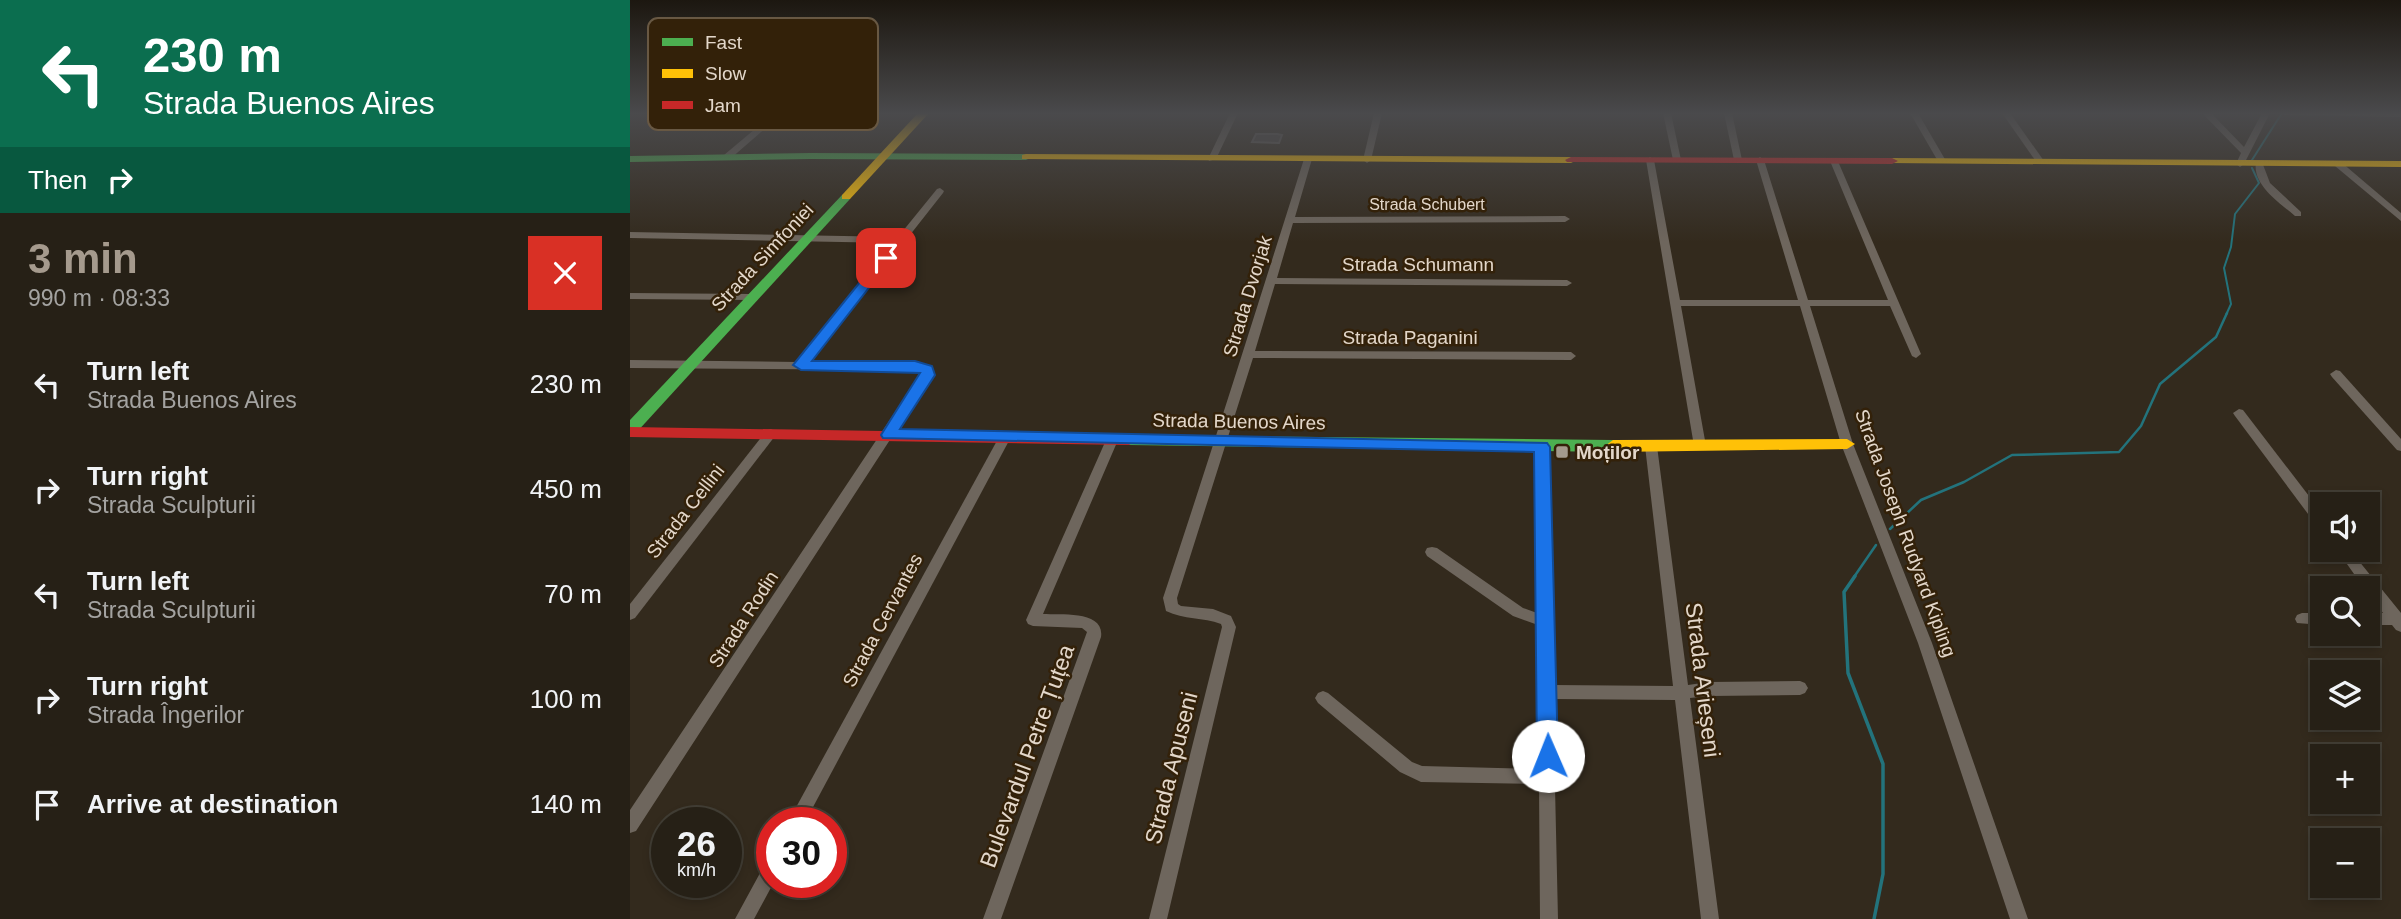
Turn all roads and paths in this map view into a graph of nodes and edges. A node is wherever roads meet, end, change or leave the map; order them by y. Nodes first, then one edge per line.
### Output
1 (887, 156) edge
2 (1213, 156) edge
3 (1368, 156) edge
4 (1675, 156) edge
5 (1737, 156) edge
6 (1939, 156) edge
7 (2036, 156) edge
8 (2240, 156) edge
9 (2244, 156) edge
10 (727, 157) joint
11 (631, 158) edge
12 (884, 159) junction
13 (1212, 159) junction
14 (1308, 159) junction
15 (2242, 159) junction
16 (1367, 160) junction
17 (1650, 160) junction
18 (1676, 160) junction
19 (1738, 160) junction
20 (1760, 160) junction
21 (1834, 161) junction
22 (1942, 161) junction
23 (2040, 161) junction
24 (2259, 164) junction
25 (2338, 164) junction
26 (2401, 164) edge
27 (940, 191) dead end
28 (2298, 214) dead end
29 (2401, 218) edge
30 (1565, 219) dead end
31 (1288, 220) junction
32 (630, 235) edge
33 (808, 237) junction
34 (900, 240) junction
35 (1269, 281) junction
36 (1567, 283) dead end
37 (630, 296) edge
38 (752, 298) junction
39 (1674, 303) junction
40 (1806, 303) junction
41 (1895, 303) junction
42 (1248, 354) junction
43 (1916, 354) dead end
44 (1571, 356) dead end
45 (630, 364) edge
46 (690, 365) junction
47 (801, 365) junction
48 (2336, 374) dead end
49 (2239, 413) dead end
50 (630, 431) edge
51 (771, 433) junction
52 (889, 435) junction
53 (1005, 437) junction
54 (1112, 440) junction
55 (1221, 443) junction
56 (1847, 444) junction
57 (1651, 446) junction
58 (1700, 446) junction
59 (1542, 447) junction
60 (2401, 447) edge
61 (2310, 506) edge
62 (1432, 552) dead end
63 (2352, 562) edge
64 (630, 614) edge
65 (2302, 619) dead end
66 (2310, 619) edge
67 (2380, 620) edge
68 (2399, 621) edge
69 (1545, 622) junction
70 (1229, 627) joint
71 (1800, 688) dead end
72 (1546, 692) junction
73 (1682, 692) junction
74 (1323, 698) dead end
75 (1548, 777) junction
76 (804, 807) edge
77 (630, 825) edge
78 (756, 897) edge
79 (744, 919) edge
80 (992, 919) edge
81 (1158, 919) edge
82 (1549, 919) edge
83 (1710, 919) edge
84 (2019, 919) edge

1 - 12 street, Strada Simfoniei
2 - 13 street
3 - 16 street
4 - 18 street
5 - 19 street
6 - 22 street
7 - 23 street
8 - 15 street
9 - 15 street
10 - 11 street
10 - 12 street
12 - 13 street
12 - 33 street, Strada Simfoniei
13 - 14 street
14 - 16 street
14 - 31 street, Strada Dvorjak
15 - 23 street
15 - 24 street
16 - 17 street
17 - 18 street
17 - 39 street
18 - 19 street
19 - 20 street
20 - 21 street
20 - 40 street, Strada Joseph Rudyard Kipling
21 - 22 street
21 - 41 street
22 - 23 street
24 - 25 street
24 - 28 street
25 - 26 street
25 - 29 street
27 - 34 street
30 - 31 street, Strada Schubert
31 - 35 street, Strada Dvorjak
32 - 33 street
33 - 34 street
33 - 38 street, Strada Simfoniei
34 - 47 street
35 - 36 street, Strada Schumann
35 - 42 street, Strada Dvorjak
37 - 38 street
38 - 46 street, Strada Simfoniei
39 - 40 street
39 - 58 street
40 - 41 street
40 - 56 street, Strada Joseph Rudyard Kipling
41 - 43 street
42 - 44 street, Strada Paganini
42 - 55 street, Strada Dvorjak
45 - 46 street
46 - 47 street
46 - 50 street, Strada Simfoniei
47 - 52 street, Strada Rodin
48 - 60 street
49 - 61 street
50 - 51 street, Strada Buenos Aires
51 - 52 street, Strada Buenos Aires
51 - 64 street, Strada Cellini
52 - 53 street, Strada Buenos Aires
52 - 77 street, Strada Rodin
53 - 54 street, Strada Buenos Aires
53 - 76 street, Strada Cervantes
54 - 55 street, Strada Buenos Aires
54 - 80 street, Bulevardul Petre Țuțea
55 - 59 street, Strada Buenos Aires
55 - 70 street, Strada Dvorjak
56 - 58 street, Strada Buenos Aires
56 - 84 street, Strada Joseph Rudyard Kipling
57 - 58 street, Strada Buenos Aires
57 - 59 street, Strada Buenos Aires
57 - 73 street, Strada Arieșeni
59 - 69 street
62 - 69 street
63 - 68 street
65 - 66 street
67 - 68 street
69 - 72 street
70 - 81 street, Strada Apuseni
71 - 73 street
72 - 73 street
72 - 75 street
73 - 83 street, Strada Arieșeni
74 - 75 street
75 - 82 street
78 - 79 street

